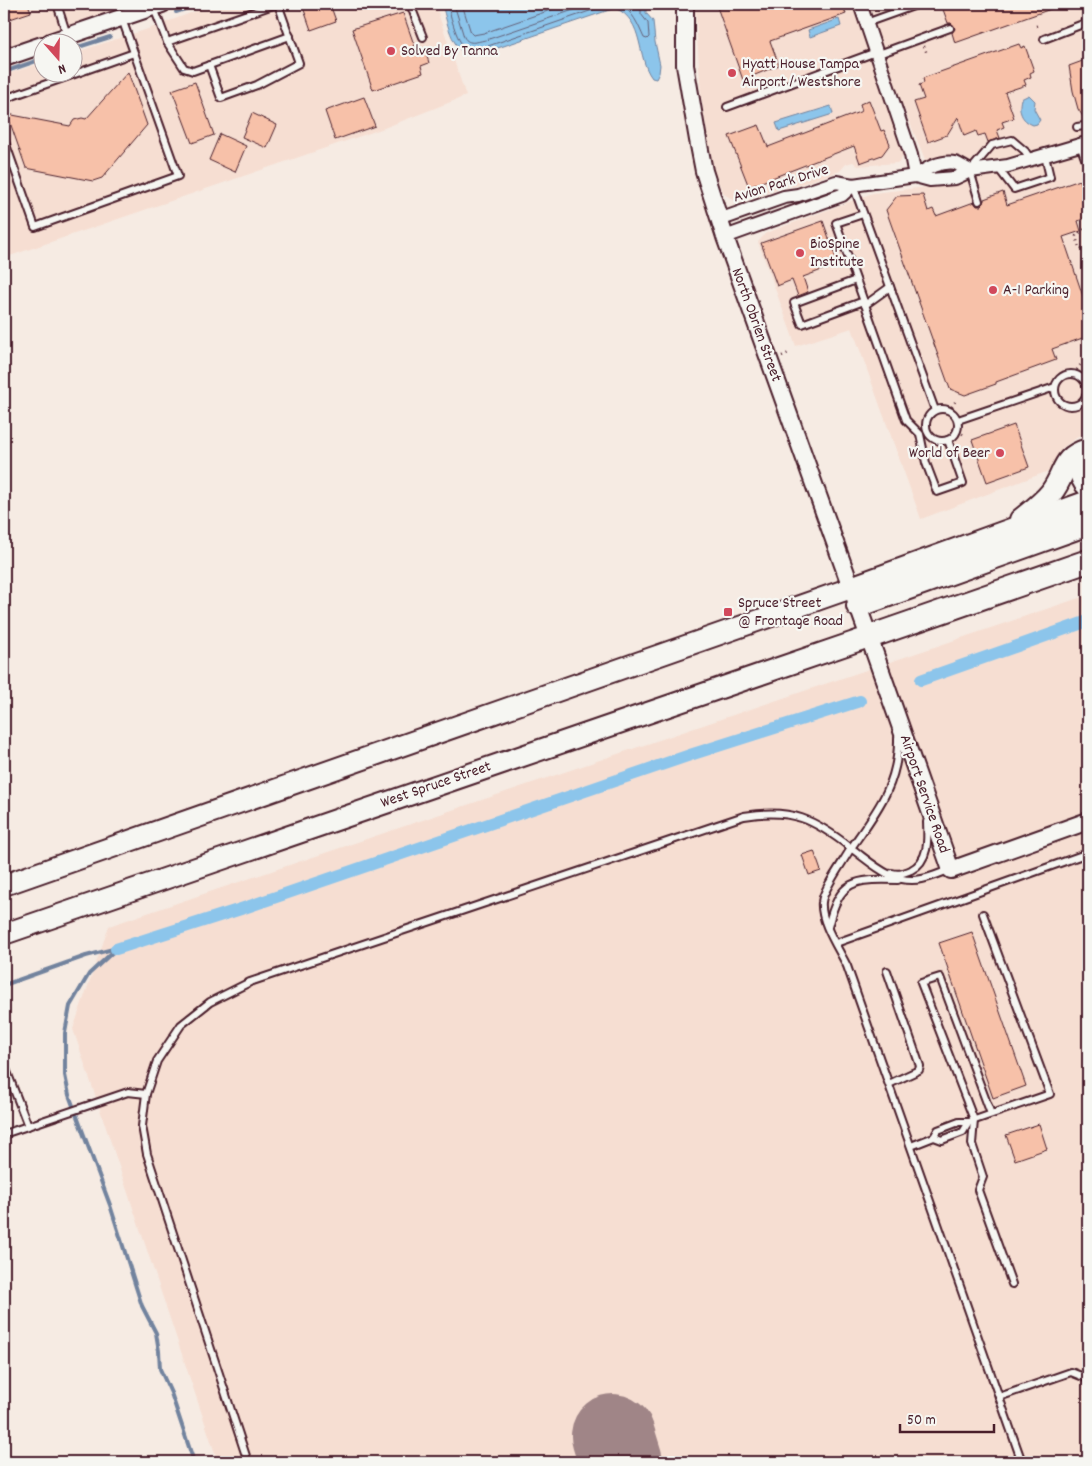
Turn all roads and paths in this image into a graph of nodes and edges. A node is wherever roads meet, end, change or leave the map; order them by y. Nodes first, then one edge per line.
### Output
1 (57, 4) edge
2 (277, 4) edge
3 (410, 4) edge
4 (685, 4) edge
5 (860, 4) edge
6 (918, 4) edge
7 (158, 5) edge
8 (125, 14) junction
9 (1088, 22) edge
10 (866, 23) junction
11 (950, 28) dead end
12 (67, 32) edge
13 (78, 32) edge
14 (290, 36) junction
15 (423, 37) dead end
16 (1044, 39) dead end
17 (167, 42) junction
18 (32, 48) edge
19 (134, 53) junction
20 (876, 54) junction
21 (4, 58) edge
22 (208, 65) junction
23 (4, 99) edge
24 (727, 107) dead end
25 (1077, 127) dead end
26 (1088, 128) edge
27 (4, 139) edge
28 (1045, 156) junction
29 (1088, 158) edge
30 (1031, 160) junction
31 (997, 167) junction
32 (970, 171) junction
33 (915, 176) junction
34 (853, 185) junction
35 (979, 201) dead end
36 (863, 214) junction
37 (719, 220) junction
38 (1088, 226) edge
39 (725, 237) junction
40 (1088, 251) edge
41 (856, 280) junction
42 (890, 287) junction
43 (864, 303) junction
44 (790, 352) dead end
45 (781, 356) dead end
46 (1081, 364) dead end
47 (1074, 374) junction
48 (1085, 376) edge
49 (1055, 387) junction
50 (957, 399) dead end
51 (935, 410) junction
52 (949, 411) junction
53 (958, 420) junction
54 (927, 431) junction
55 (958, 431) junction
56 (920, 434) junction
57 (964, 435) dead end
58 (948, 440) junction
59 (1088, 450) edge
60 (1088, 455) edge
61 (1088, 486) edge
62 (1088, 502) edge
63 (1088, 524) edge
64 (1009, 530) junction
65 (1088, 561) edge
66 (854, 597) junction
67 (869, 636) junction
68 (898, 719) junction
69 (926, 803) junction
70 (1088, 821) edge
71 (852, 848) junction
72 (1088, 853) edge
73 (950, 870) junction
74 (882, 871) junction
75 (912, 880) junction
76 (4, 885) edge
77 (983, 914) dead end
78 (827, 928) junction
79 (4, 934) edge
80 (836, 943) junction
81 (887, 971) dead end
82 (4, 1064) edge
83 (889, 1084) junction
84 (146, 1094) junction
85 (991, 1114) junction
86 (971, 1121) junction
87 (28, 1126) junction
88 (4, 1134) edge
89 (934, 1137) junction
90 (911, 1146) junction
91 (1012, 1284) dead end
92 (1088, 1383) edge
93 (999, 1397) junction
94 (248, 1462) edge
95 (1022, 1462) edge

1 - 12 lane
2 - 14 lane
2 - 17 lane
3 - 15 lane
4 - 37 street, North Obrien Street
5 - 10 street
6 - 10 lane
7 - 8 street
7 - 17 lane
8 - 13 street
8 - 19 lane
9 - 16 lane
10 - 20 street
11 - 20 lane
14 - 22 lane
14 - 22 lane
17 - 22 lane
18 - 21 street
19 - 23 lane
19 - 27 lane
20 - 24 lane
20 - 33 street
25 - 26 lane
28 - 29 street, Avion Park Drive
28 - 30 street, Avion Park Drive
28 - 31 lane
30 - 31 street, Avion Park Drive
30 - 32 lane
31 - 32 street, Avion Park Drive
32 - 33 street, Avion Park Drive
32 - 35 lane
33 - 34 street, Avion Park Drive
34 - 36 lane
34 - 37 street, Avion Park Drive
34 - 39 street, Avion Park Drive
36 - 41 lane
36 - 42 lane
37 - 39 street, North Obrien Street
38 - 40 path
39 - 66 street, North Obrien Street
41 - 43 lane
41 - 43 lane
42 - 43 lane
42 - 51 lane
43 - 56 lane
44 - 45 path
46 - 47 path
47 - 48 lane
47 - 49 lane
48 - 49 lane
49 - 53 lane
50 - 52 path
51 - 52 lane
51 - 54 lane
52 - 53 lane
53 - 55 lane
54 - 56 lane
54 - 58 lane
55 - 57 path
55 - 58 lane
56 - 58 lane
59 - 64 highway
60 - 61 highway
62 - 64 highway
63 - 66 highway
64 - 66 highway
65 - 67 highway
66 - 67 street, North Obrien Street
66 - 76 main road
67 - 68 street, Airport Service Road
67 - 79 main road, West Spruce Street
68 - 69 street, Airport Service Road
68 - 71 lane
69 - 73 street, Airport Service Road
69 - 74 lane
70 - 73 street, Airport Service Road
71 - 74 lane
71 - 78 lane
71 - 84 lane
72 - 80 lane
73 - 75 lane
74 - 75 lane
75 - 78 lane
77 - 85 lane
78 - 80 lane
80 - 83 lane
81 - 83 lane
82 - 87 lane
83 - 90 lane
84 - 87 lane
84 - 94 lane
85 - 86 lane
85 - 86 lane
86 - 89 lane
86 - 89 lane
86 - 91 lane
87 - 88 lane
89 - 90 lane
90 - 93 lane
92 - 93 lane
93 - 95 lane

